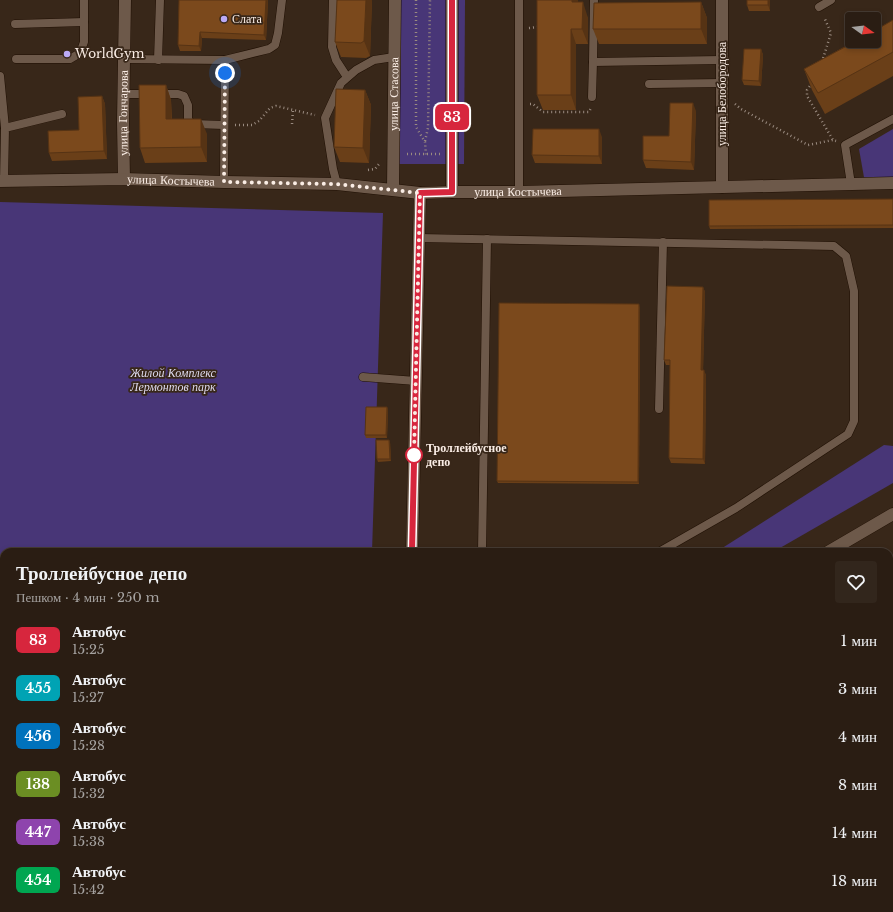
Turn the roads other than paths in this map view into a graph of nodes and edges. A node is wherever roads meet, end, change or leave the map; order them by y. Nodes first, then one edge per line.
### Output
1 (84, 0) edge
2 (125, 0) edge
3 (160, 0) edge
4 (282, 0) edge
5 (333, 0) edge
6 (395, 0) edge
7 (452, 0) edge
8 (519, 0) edge
9 (594, 0) edge
10 (722, 0) edge
11 (831, 0) edge
12 (819, 7) dead end
13 (84, 22) junction
14 (15, 24) dead end
15 (394, 57) junction
16 (16, 59) dead end
17 (124, 59) junction
18 (158, 60) junction
19 (225, 60) junction
20 (722, 60) junction
21 (593, 62) junction
22 (0, 76) edge
23 (347, 77) junction
24 (648, 84) dead end
25 (722, 87) junction
26 (123, 94) junction
27 (592, 97) road end
28 (62, 114) dead end
29 (893, 119) edge
30 (224, 125) junction
31 (5, 128) junction
32 (124, 179) junction
33 (2, 181) edge
34 (224, 182) junction
35 (893, 183) edge
36 (337, 184) junction
37 (851, 184) junction
38 (722, 187) junction
39 (393, 189) junction
40 (452, 192) junction
41 (519, 192) junction
42 (420, 193) junction
43 (419, 238) junction
44 (487, 239) junction
45 (663, 242) junction
46 (363, 377) dead end
47 (416, 382) junction
48 (659, 409) dead end
49 (893, 514) edge
50 (412, 548) edge
51 (482, 548) edge
52 (666, 548) edge
53 (835, 548) edge

1 - 13 lane
2 - 17 street, улица Гончарова
3 - 18 lane
4 - 19 lane
5 - 23 lane
6 - 15 street, улица Стасова
7 - 40 street
8 - 41 lane
9 - 21 lane
10 - 20 street, улица Белобородова
11 - 12 lane
13 - 14 lane
13 - 16 lane
15 - 23 lane
15 - 39 street, улица Стасова
17 - 18 lane
17 - 26 street, улица Гончарова
18 - 19 lane
19 - 30 lane
20 - 21 lane
20 - 25 street, улица Белобородова
21 - 27 lane
22 - 31 lane
23 - 36 lane
24 - 25 lane
25 - 38 street, улица Белобородова
26 - 30 lane
26 - 32 street, улица Гончарова
28 - 31 lane
29 - 37 lane
30 - 34 lane
31 - 33 lane
32 - 33 street, улица Костычева
32 - 34 street, улица Костычева
34 - 36 street, улица Костычева
35 - 37 street, улица Костычева
36 - 39 street, улица Костычева
37 - 38 street, улица Костычева
38 - 41 street, улица Костычева
39 - 42 street, улица Костычева
40 - 41 street, улица Костычева
40 - 42 street, улица Костычева
42 - 43 street
43 - 44 lane
43 - 47 street
44 - 45 lane
44 - 51 lane
45 - 48 lane
45 - 52 lane
46 - 47 lane
47 - 50 street
49 - 53 street

